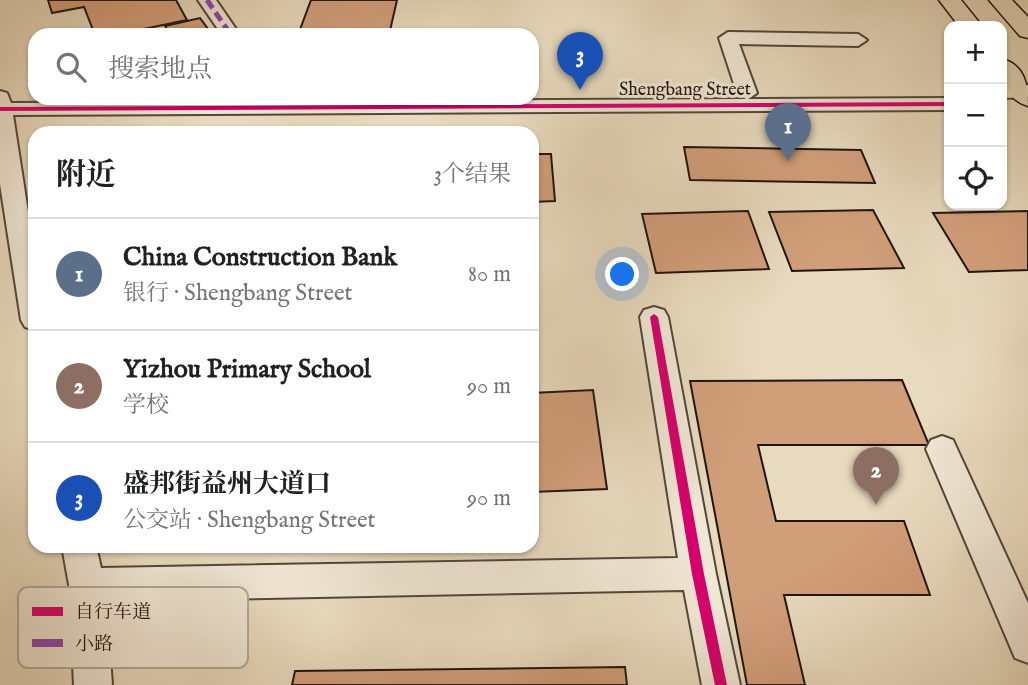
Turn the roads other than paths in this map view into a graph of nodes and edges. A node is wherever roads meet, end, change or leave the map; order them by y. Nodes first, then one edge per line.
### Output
1 (207, 0) edge
2 (950, 0) edge
3 (1000, 0) edge
4 (967, 21) edge
5 (226, 28) edge
6 (1028, 31) edge
7 (858, 40) dead end
8 (1007, 76) edge
9 (944, 92) edge
10 (747, 93) junction
11 (539, 94) edge
12 (1018, 97) edge
13 (28, 98) edge
14 (1, 102) edge
15 (28, 102) edge
16 (539, 103) edge
17 (944, 104) edge
18 (28, 285) edge
19 (654, 317) dead end
20 (942, 449) dead end
21 (80, 553) edge
22 (698, 574) junction
23 (87, 585) joint
24 (1028, 645) edge
25 (721, 685) edge

1 - 5 street
2 - 4 main road
3 - 6 main road
7 - 10 street
8 - 12 main road
9 - 10 street, Shengbang Street
10 - 11 street, Shengbang Street
13 - 14 street
14 - 15 street, Shengbang Street
14 - 18 street
16 - 17 street, Shengbang Street
19 - 22 street
20 - 24 street
21 - 23 street
22 - 23 street
22 - 25 street

